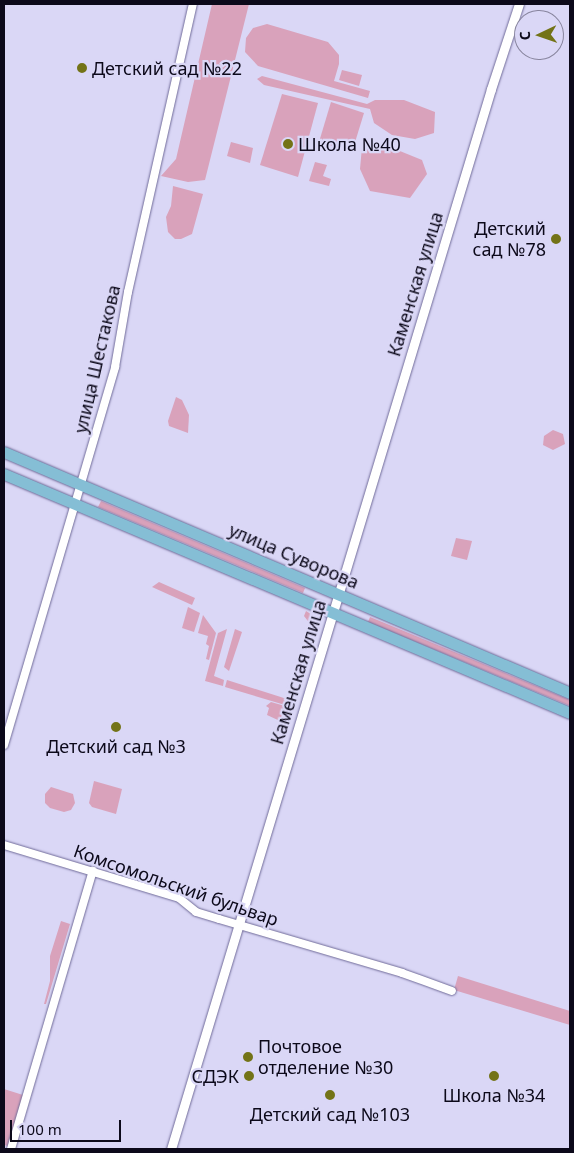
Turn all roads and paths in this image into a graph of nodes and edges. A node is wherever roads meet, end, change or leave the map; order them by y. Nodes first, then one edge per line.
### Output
1 (193, 4) edge
2 (519, 4) edge
3 (4, 452) edge
4 (4, 474) edge
5 (81, 484) junction
6 (75, 504) junction
7 (339, 594) junction
8 (333, 613) junction
9 (570, 693) edge
10 (570, 714) edge
11 (4, 744) edge
12 (4, 845) edge
13 (93, 871) junction
14 (238, 926) junction
15 (452, 991) dead end
16 (11, 1149) edge
17 (171, 1149) edge

1 - 5 street, улица Шестакова
2 - 7 street, Каменская улица
3 - 5 main road, улица Суворова
4 - 6 main road
5 - 6 street, улица Шестакова
5 - 7 main road, улица Суворова
6 - 8 main road
6 - 11 street, улица Шестакова
7 - 8 street, Каменская улица
7 - 9 main road, улица Суворова
8 - 10 main road
8 - 14 street, Каменская улица
12 - 13 street, Комсомольский бульвар
13 - 14 street, Комсомольский бульвар
13 - 16 street
14 - 15 street, Комсомольский бульвар
14 - 17 street, Каменская улица

